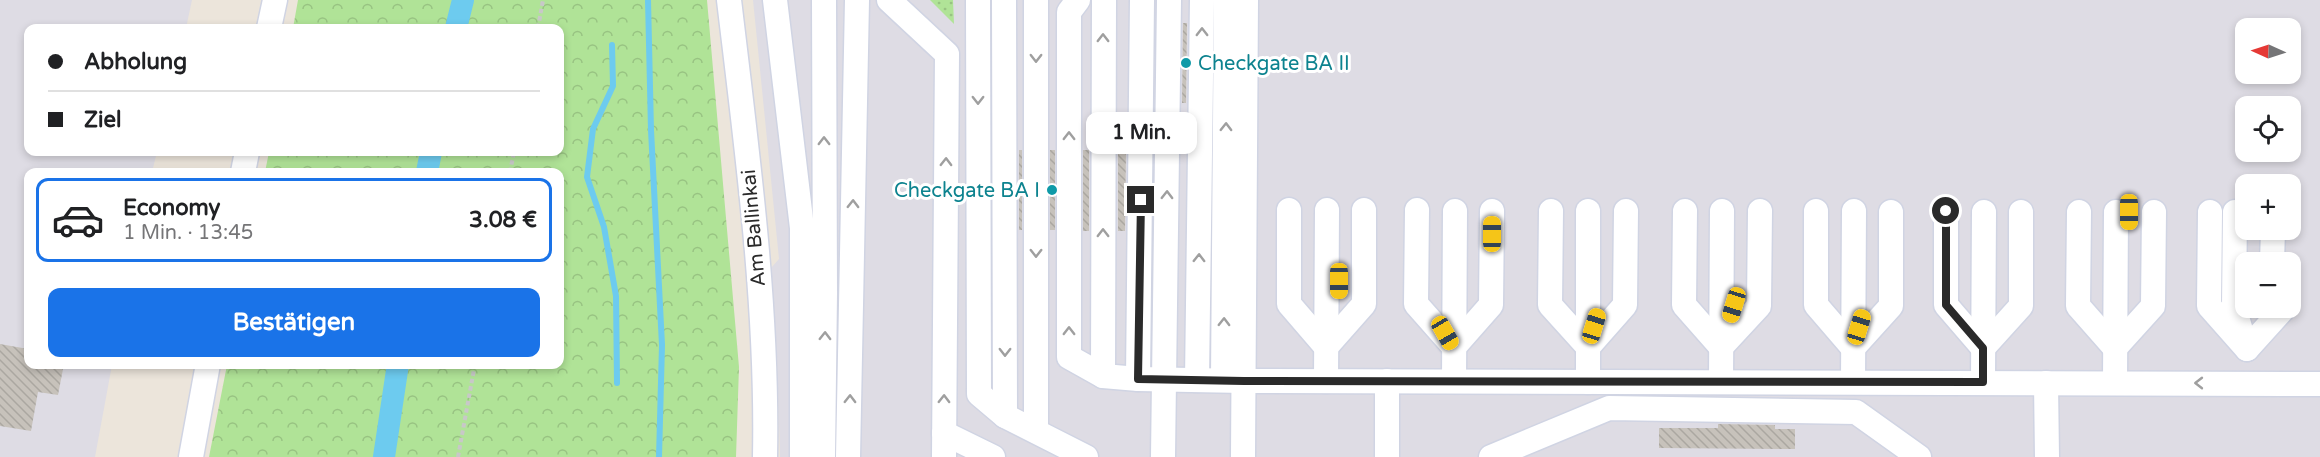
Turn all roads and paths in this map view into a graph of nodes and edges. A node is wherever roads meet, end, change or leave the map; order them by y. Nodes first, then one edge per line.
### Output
1 (274, 0) edge
2 (543, 0) edge
3 (729, 0) edge
4 (775, 0) edge
5 (824, 0) edge
6 (857, 0) edge
7 (889, 0) edge
8 (978, 0) edge
9 (1004, 0) edge
10 (1036, 0) edge
11 (1078, 0) edge
12 (1104, 0) edge
13 (1142, 0) edge
14 (1169, 0) edge
15 (1202, 0) edge
16 (1226, 0) edge
17 (1246, 0) edge
18 (270, 24) edge
19 (539, 24) edge
20 (1327, 210) junction
21 (1455, 211) junction
22 (1589, 211) junction
23 (1722, 211) junction
24 (1854, 211) junction
25 (1984, 212) junction
26 (2116, 212) junction
27 (2229, 217) edge
28 (2243, 252) edge
29 (2247, 318) edge
30 (2256, 318) edge
31 (2266, 318) edge
32 (2275, 318) edge
33 (1326, 346) junction
34 (1454, 347) junction
35 (1588, 347) junction
36 (1721, 347) junction
37 (1853, 348) junction
38 (1983, 348) junction
39 (2115, 348) junction
40 (2247, 349) junction
41 (207, 369) edge
42 (474, 369) edge
43 (1103, 376) junction
44 (1138, 379) junction
45 (1164, 379) junction
46 (1197, 380) junction
47 (1234, 380) junction
48 (1326, 381) junction
49 (1387, 381) junction
50 (1454, 381) junction
51 (1587, 382) junction
52 (1721, 382) junction
53 (1853, 382) junction
54 (1983, 382) junction
55 (2046, 383) junction
56 (2115, 383) junction
57 (2246, 384) junction
58 (2320, 384) edge
59 (1005, 417) junction
60 (1036, 431) junction
61 (944, 445) edge
62 (191, 457) edge
63 (458, 457) edge
64 (765, 457) edge
65 (802, 457) edge
66 (823, 457) edge
67 (848, 457) edge
68 (993, 457) edge
69 (1086, 457) edge
70 (1163, 457) edge
71 (1243, 457) edge
72 (1387, 457) edge
73 (1491, 457) edge
74 (1919, 457) edge
75 (2047, 457) edge

1 - 18 street
2 - 19 path
3 - 64 street, Am Ballinkai
4 - 65 street
66 -> 5 street
67 -> 6 street
61 -> 7 street
8 -> 59 street
9 -> 59 street
10 -> 60 street
43 -> 11 street
43 -> 12 street
13 - 44 street
45 -> 14 street
46 -> 15 street
47 -> 16 street
17 - 47 street
20 - 33 street
20 - 33 street
20 - 33 street
21 - 34 street
21 - 34 street
21 - 34 street
22 - 35 street
22 - 35 street
22 - 35 street
23 - 36 street
23 - 36 street
23 - 36 street
24 - 37 street
24 - 37 street
24 - 37 street
25 - 38 street
25 - 38 street
25 - 38 street
26 - 39 street
26 - 39 street
26 - 39 street
27 - 28 street
27 - 40 street
29 - 40 street
30 - 40 street
31 - 40 street
32 - 40 street
33 - 48 street
34 - 50 street
35 - 51 street
36 - 52 street
37 - 53 street
38 - 54 street
39 - 56 street
40 - 57 street
41 - 62 street
42 - 63 path
43 - 44 street
44 - 45 street
45 - 46 street
45 - 70 street
46 - 47 street
47 - 48 street
47 - 71 street
48 - 49 street
49 - 50 street
49 - 72 street
50 - 51 street
51 - 52 street
52 - 53 street
53 - 54 street
54 - 55 street
55 - 56 street
55 - 75 street
57 -> 56 street
57 - 58 street
59 - 60 street
60 - 69 street
61 - 68 street
73 - 74 street

